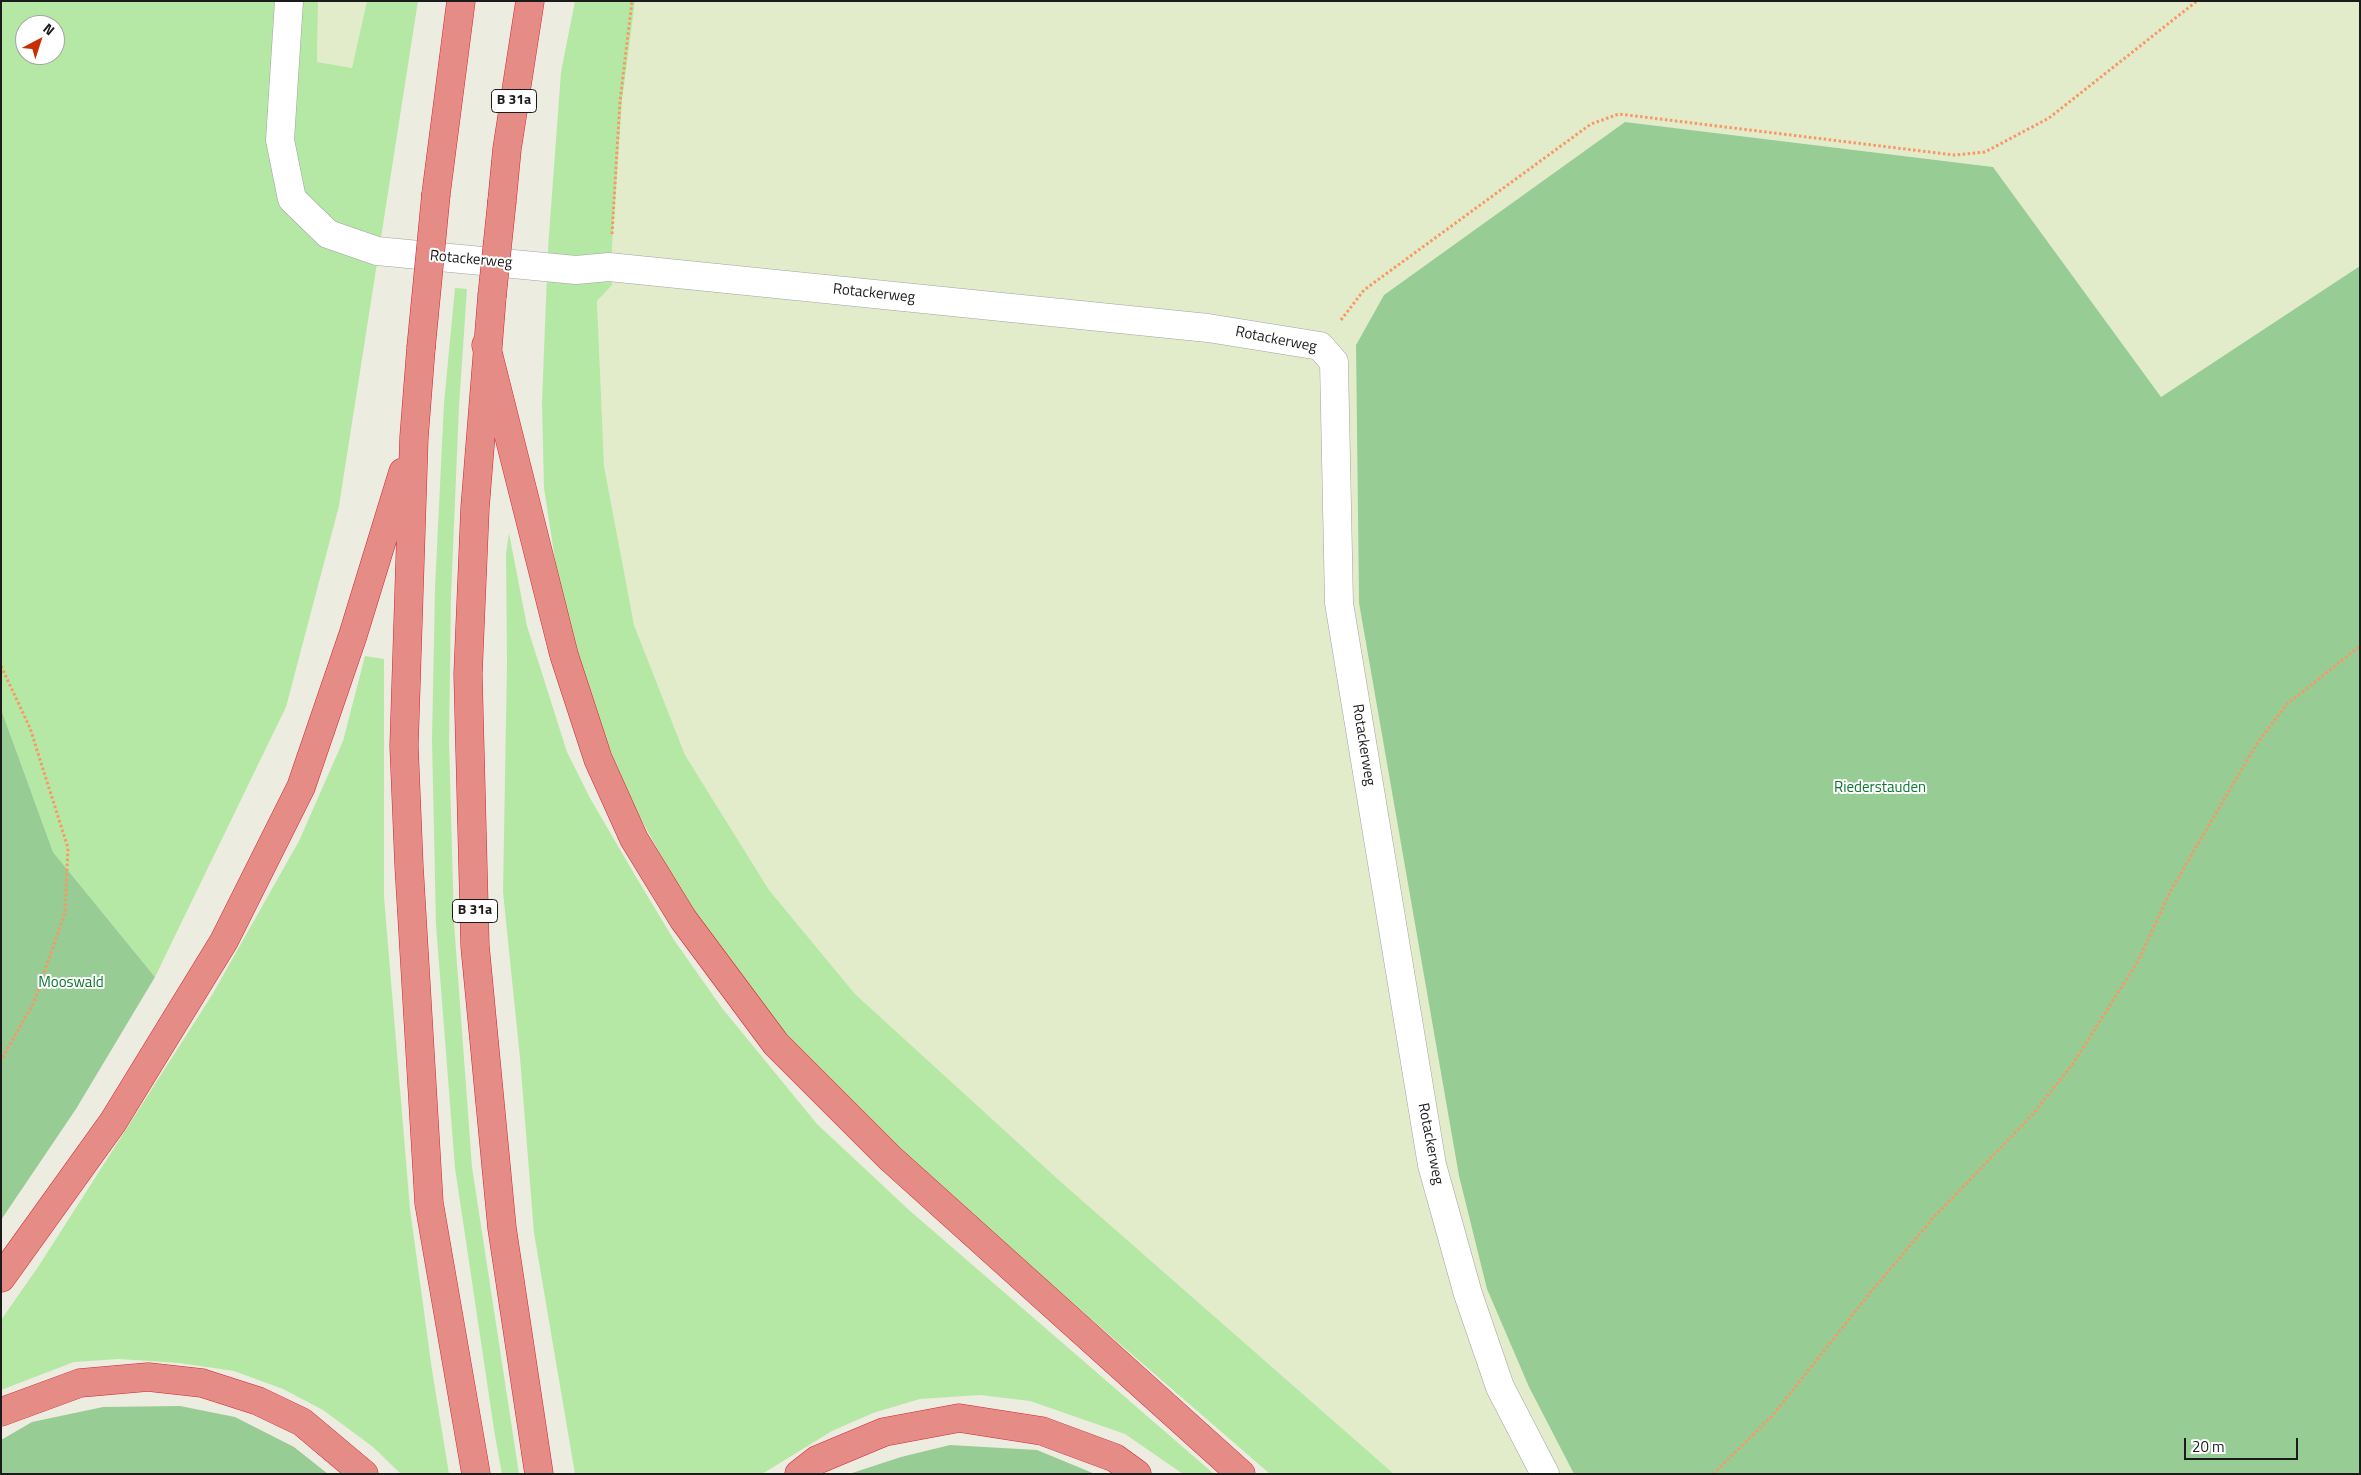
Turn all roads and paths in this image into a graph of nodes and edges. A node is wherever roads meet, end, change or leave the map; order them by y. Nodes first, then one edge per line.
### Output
1 (289, 1) edge
2 (461, 1) edge
3 (530, 1) edge
4 (632, 1) edge
5 (2197, 1) edge
6 (610, 267) junction
7 (486, 345) junction
8 (1320, 346) junction
9 (414, 437) junction
10 (2360, 646) edge
11 (1, 666) edge
12 (1, 1060) edge
13 (1, 1278) edge
14 (1, 1412) edge
15 (364, 1474) edge
16 (476, 1474) edge
17 (538, 1474) edge
18 (798, 1474) edge
19 (1137, 1474) edge
20 (1241, 1474) edge
21 (1545, 1474) edge
22 (1713, 1474) edge

1 - 6 street, Rotackerweg
2 - 9 highway, bridge
3 - 7 highway, B 31a, bridge
4 - 6 path
5 - 8 path
6 - 8 street, Rotackerweg
7 - 17 highway, B 31a
7 - 20 highway
8 - 21 street, Rotackerweg
9 - 13 highway
9 - 16 highway
10 - 22 path
11 - 12 path
14 - 15 highway
18 - 19 highway

